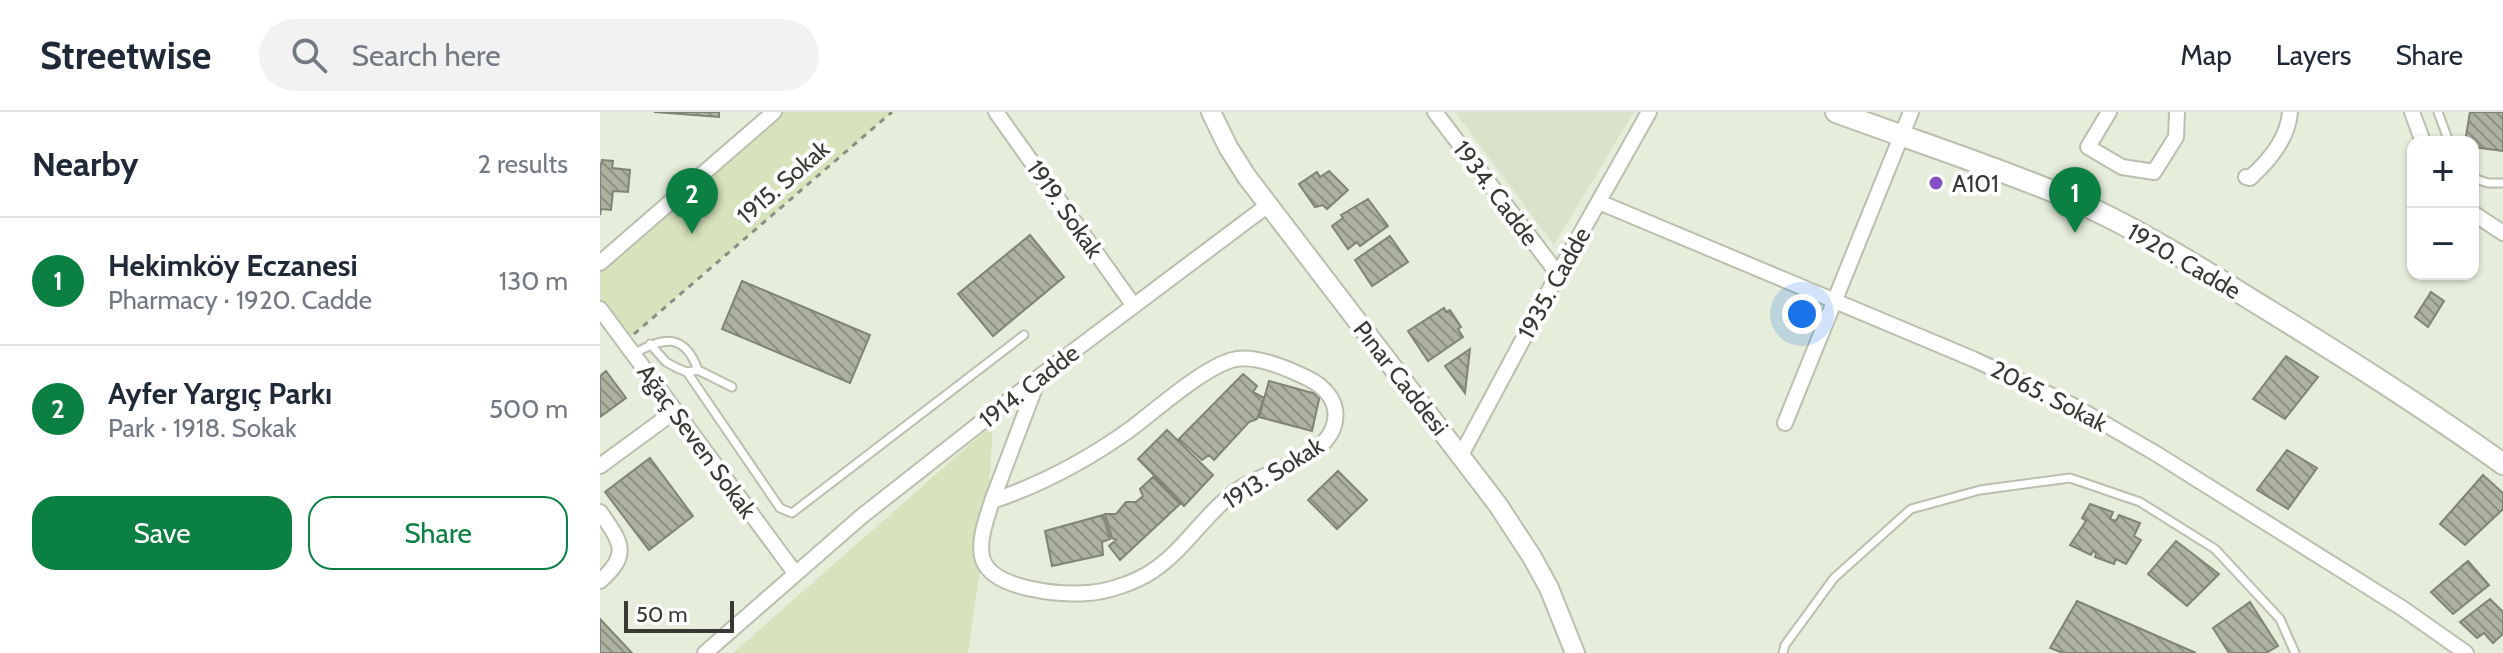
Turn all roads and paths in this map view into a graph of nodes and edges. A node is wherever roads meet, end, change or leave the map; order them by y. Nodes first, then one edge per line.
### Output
1 (774, 112) edge
2 (892, 112) edge
3 (996, 112) edge
4 (1211, 112) edge
5 (1435, 112) edge
6 (1649, 112) edge
7 (1836, 112) edge
8 (1911, 112) edge
9 (2109, 112) edge
10 (2177, 112) edge
11 (2290, 112) edge
12 (2412, 112) edge
13 (2438, 112) edge
14 (1901, 136) junction
15 (2421, 136) edge
16 (2447, 136) edge
17 (2246, 177) dead end
18 (2479, 180) edge
19 (2503, 183) edge
20 (1599, 202) junction
21 (1268, 205) junction
22 (2479, 217) edge
23 (2503, 233) edge
24 (600, 263) edge
25 (1558, 274) junction
26 (1834, 301) junction
27 (1134, 306) junction
28 (600, 309) edge
29 (1024, 335) dead end
30 (650, 344) junction
31 (629, 348) junction
32 (698, 370) junction
33 (687, 372) junction
34 (1039, 377) junction
35 (732, 387) dead end
36 (675, 411) junction
37 (1785, 423) dead end
38 (1461, 455) junction
39 (2503, 464) edge
40 (600, 466) edge
41 (992, 501) junction
42 (600, 512) edge
43 (795, 573) junction
44 (600, 581) edge
45 (705, 653) edge
46 (1575, 653) edge
47 (1783, 653) edge
48 (2295, 653) edge
49 (2466, 653) edge

1 - 24 street
2 - 31 path, 1915. Sokak
3 - 27 street, 1919. Sokak
4 - 21 street, Pınar Caddesi
5 - 25 street, 1934. Cadde
6 - 20 street, 1935. Cadde
7 - 14 main road, 1920. Cadde
8 - 14 street
9 - 10 street
11 - 17 street
12 - 15 street
13 - 16 lane
14 - 26 street
14 - 39 main road, 1920. Cadde
18 - 19 lane
20 - 25 street, 1935. Cadde
20 - 26 street, 2065. Sokak
21 - 27 street, 1914. Cadde
21 - 38 street, Pınar Caddesi
22 - 23 street
25 - 38 street, 1935. Cadde
26 - 37 street
26 - 49 street, 2065. Sokak
27 - 34 street, 1914. Cadde
28 - 31 street, Ağaç Seven Sokak
29 - 33 lane
30 - 31 lane
30 - 32 lane
30 - 33 lane
31 - 36 street, Ağaç Seven Sokak
32 - 33 lane
32 - 35 lane
34 - 41 street, 1913. Sokak
34 - 43 street, 1914. Cadde
36 - 40 street
36 - 43 street, Ağaç Seven Sokak
38 - 46 street, Pınar Caddesi
41 - 41 street, 1913. Sokak
42 - 44 street
43 - 45 street, 1914. Cadde
47 - 48 lane

